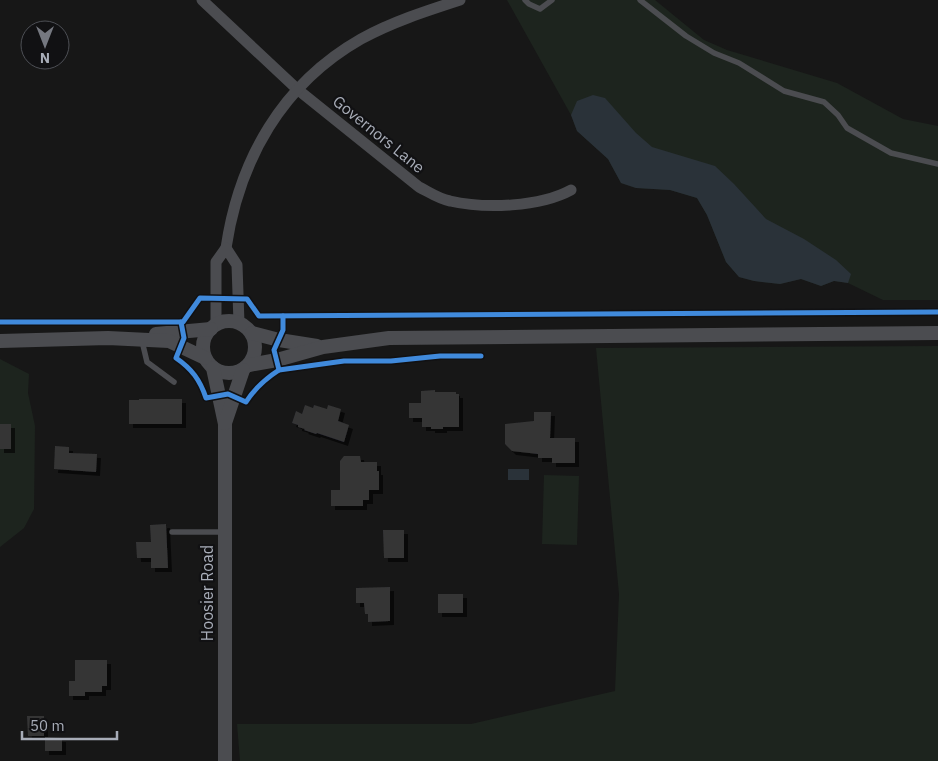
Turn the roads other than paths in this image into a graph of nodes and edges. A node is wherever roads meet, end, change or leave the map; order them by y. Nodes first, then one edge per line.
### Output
1 (202, 0) edge
2 (460, 0) edge
3 (525, 0) edge
4 (552, 0) edge
5 (640, 0) edge
6 (297, 89) junction
7 (938, 164) edge
8 (571, 190) dead end
9 (226, 248) junction
10 (239, 322) junction
11 (213, 327) junction
12 (252, 333) junction
13 (938, 333) edge
14 (108, 338) junction
15 (0, 340) edge
16 (142, 340) junction
17 (323, 347) junction
18 (209, 363) junction
19 (246, 368) junction
20 (174, 382) dead end
21 (225, 424) junction
22 (172, 532) dead end
23 (224, 532) junction
24 (225, 761) edge

1 - 6 street, Governors Lane
2 - 6 street
3 - 4 lane
5 - 7 lane
6 - 8 street, Governors Lane
6 - 9 street
9 - 10 street
9 - 11 street
10 - 11 street
10 - 12 street
11 - 14 street
11 - 18 street
12 - 17 street
12 - 19 street
13 - 17 street
14 - 15 street
14 - 16 street
16 - 18 street
16 - 20 lane
17 - 19 street
18 - 19 street
18 - 21 street, Hoosier Road
19 - 21 street, Hoosier Road
21 - 23 street, Hoosier Road
22 - 23 lane
23 - 24 street, Hoosier Road

